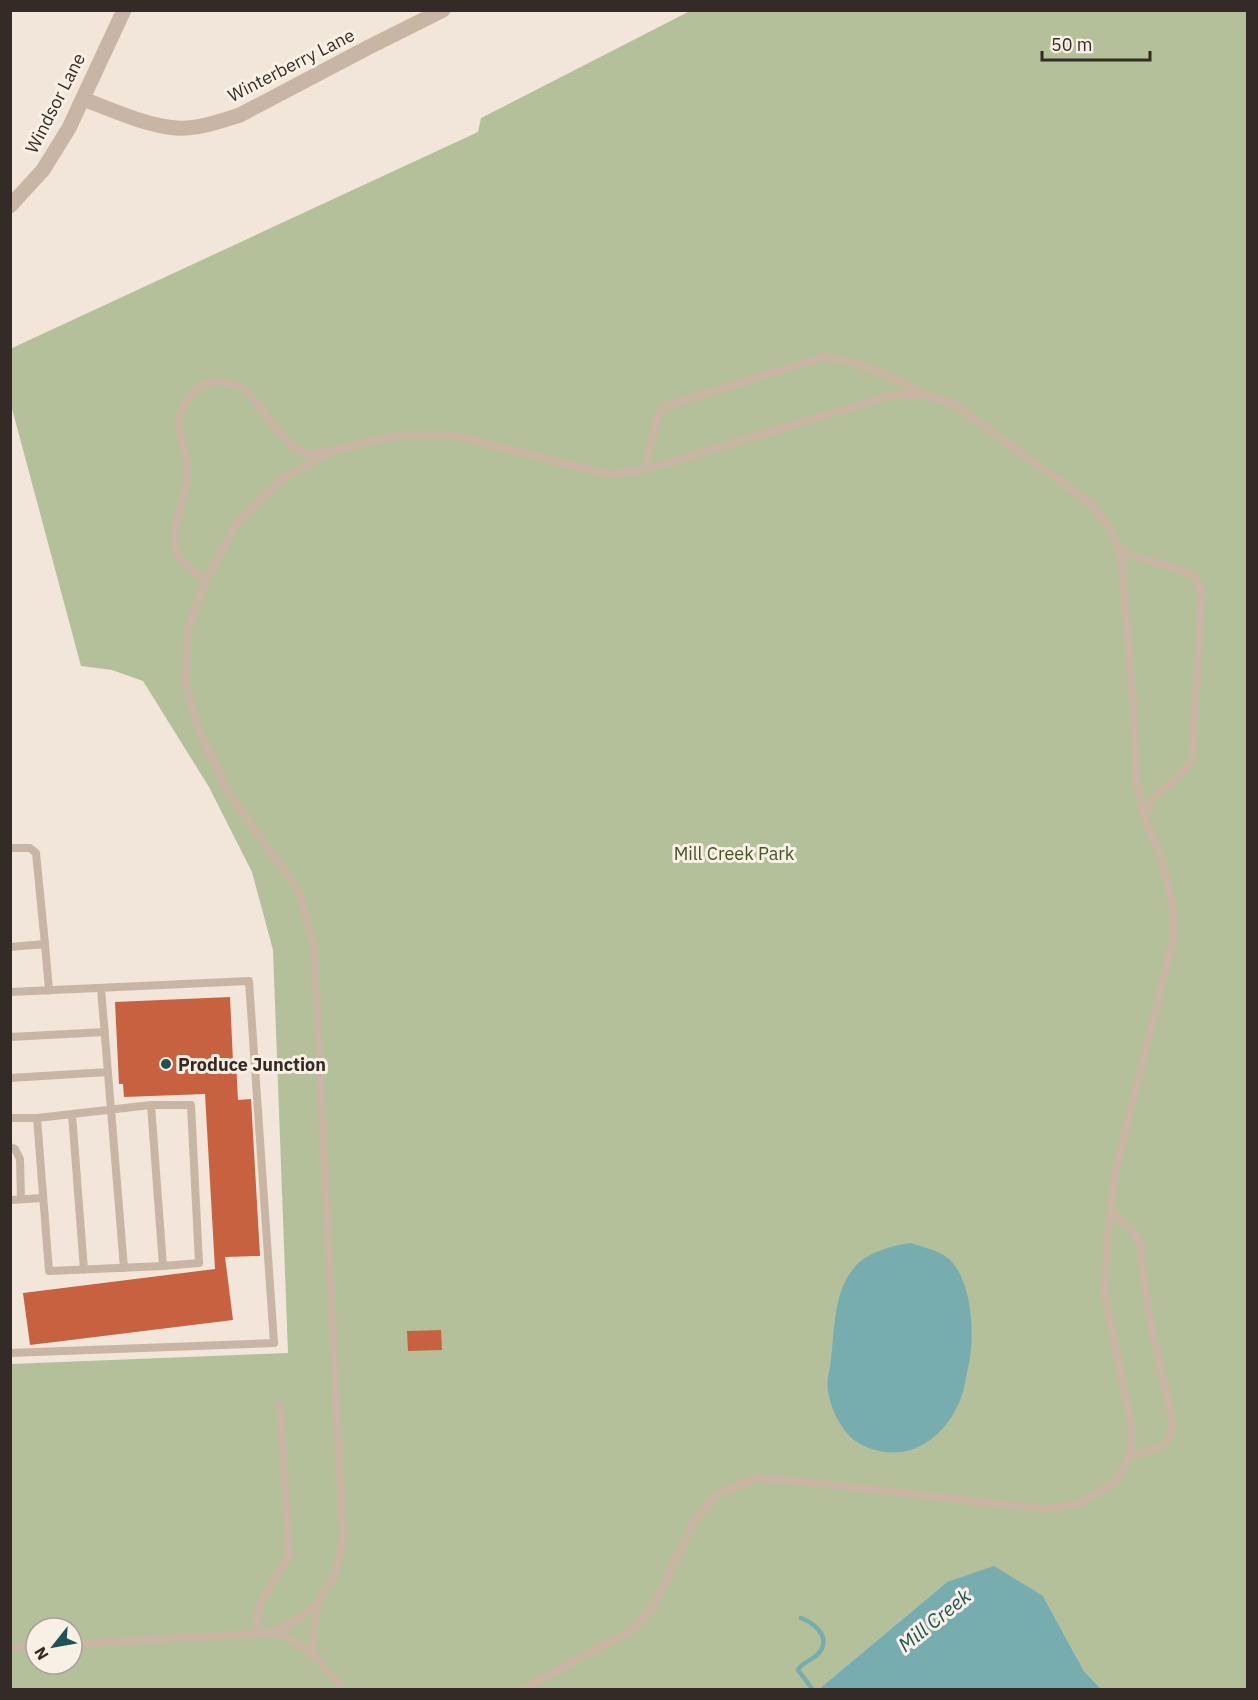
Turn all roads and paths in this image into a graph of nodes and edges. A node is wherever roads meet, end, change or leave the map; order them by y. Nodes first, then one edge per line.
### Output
1 (124, 10) edge
2 (443, 10) edge
3 (83, 99) junction
4 (10, 206) edge
5 (926, 395) junction
6 (338, 449) junction
7 (645, 470) junction
8 (1120, 551) junction
9 (206, 580) junction
10 (1144, 817) junction
11 (10, 848) edge
12 (45, 944) junction
13 (10, 947) edge
14 (101, 988) junction
15 (49, 991) junction
16 (10, 992) edge
17 (105, 1032) junction
18 (10, 1036) edge
19 (108, 1072) junction
20 (10, 1078) edge
21 (151, 1105) junction
22 (111, 1110) junction
23 (72, 1114) junction
24 (10, 1118) edge
25 (37, 1118) junction
26 (10, 1147) edge
27 (43, 1198) junction
28 (21, 1199) junction
29 (10, 1200) edge
30 (1111, 1211) junction
31 (163, 1266) junction
32 (124, 1268) junction
33 (84, 1270) junction
34 (10, 1353) edge
35 (280, 1406) dead end
36 (1130, 1455) junction
37 (317, 1604) junction
38 (257, 1633) junction
39 (272, 1633) junction
40 (84, 1643) edge
41 (312, 1653) junction
42 (344, 1689) edge
43 (521, 1689) edge

1 - 3 street, Windsor Lane
2 - 3 street, Winterberry Lane
3 - 4 street, Windsor Lane
5 - 7 lane
5 - 7 lane
5 - 8 lane
6 - 7 lane
6 - 9 lane
6 - 9 lane
8 - 10 lane
8 - 10 lane
9 - 37 lane
10 - 30 lane
11 - 12 lane
12 - 13 lane
12 - 15 lane
14 - 15 lane
14 - 17 lane
14 - 34 lane
15 - 16 lane
17 - 18 lane
17 - 19 lane
19 - 20 lane
19 - 22 lane
21 - 22 lane
21 - 31 lane
21 - 31 lane
22 - 23 lane
22 - 32 lane
23 - 25 lane
23 - 33 lane
24 - 25 lane
25 - 27 lane
26 - 28 lane
27 - 28 lane
27 - 33 lane
28 - 29 lane
30 - 36 lane
30 - 36 lane
31 - 32 lane
32 - 33 lane
35 - 38 lane
36 - 43 lane
37 - 39 lane
37 - 41 lane
38 - 39 lane
38 - 40 lane
39 - 41 lane
41 - 42 lane

